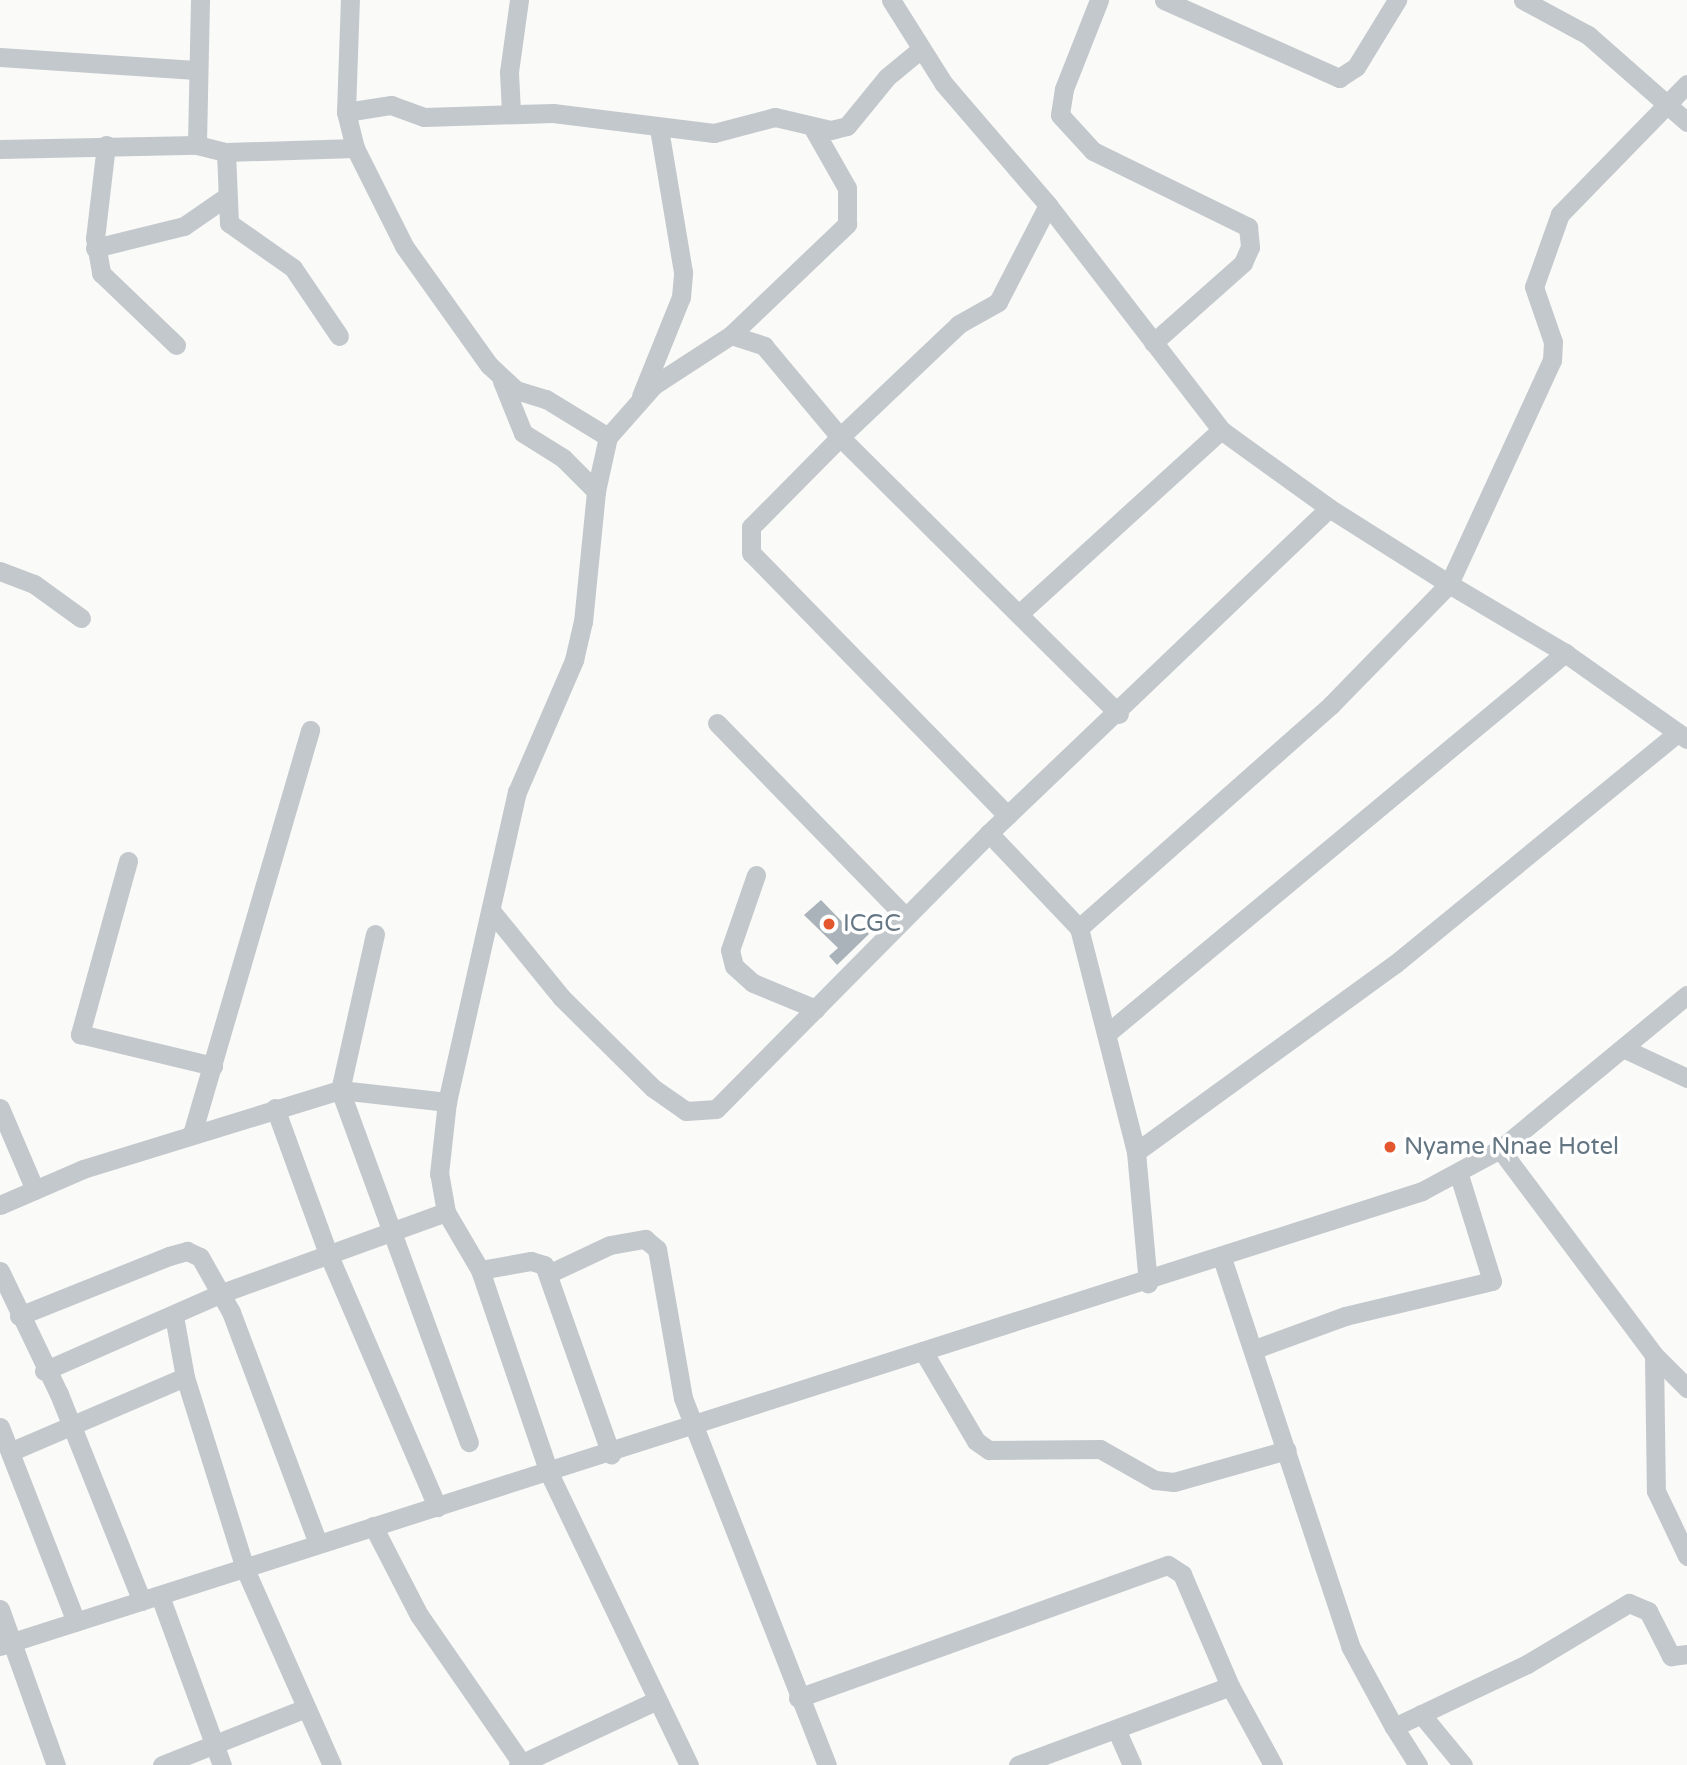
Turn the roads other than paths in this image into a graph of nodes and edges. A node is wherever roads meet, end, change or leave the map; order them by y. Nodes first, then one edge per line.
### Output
1 (200, 0) edge
2 (350, 0) edge
3 (519, 0) edge
4 (891, 0) edge
5 (1099, 0) edge
6 (1164, 0) edge
7 (1397, 0) edge
8 (1523, 0) edge
9 (921, 49) junction
10 (0, 57) edge
11 (196, 70) junction
12 (1687, 84) edge
13 (1669, 106) junction
14 (512, 112) junction
15 (346, 113) junction
16 (1687, 122) edge
17 (659, 128) junction
18 (814, 130) junction
19 (106, 145) junction
20 (197, 145) junction
21 (355, 148) junction
22 (0, 149) edge
23 (226, 152) junction
24 (226, 197) junction
25 (1048, 205) junction
26 (96, 248) junction
27 (731, 335) junction
28 (340, 336) dead end
29 (1153, 344) junction
30 (176, 345) dead end
31 (502, 381) junction
32 (636, 410) junction
33 (1221, 430) junction
34 (840, 437) junction
35 (608, 438) junction
36 (596, 491) junction
37 (1329, 508) junction
38 (0, 571) edge
39 (1449, 584) junction
40 (1021, 612) junction
41 (81, 618) dead end
42 (1565, 653) junction
43 (1119, 714) junction
44 (717, 723) dead end
45 (310, 730) dead end
46 (1682, 736) edge
47 (1007, 815) junction
48 (989, 833) junction
49 (128, 861) dead end
50 (756, 875) dead end
51 (492, 912) junction
52 (903, 914) junction
53 (1079, 928) junction
54 (375, 934) dead end
55 (1687, 995) edge
56 (816, 1009) junction
57 (1110, 1031) junction
58 (1627, 1050) junction
59 (213, 1066) junction
60 (1687, 1078) edge
61 (340, 1090) junction
62 (447, 1102) junction
63 (0, 1108) edge
64 (275, 1108) junction
65 (192, 1134) junction
66 (1500, 1149) junction
67 (1136, 1152) junction
68 (1458, 1172) junction
69 (34, 1190) junction
70 (0, 1205) edge
71 (446, 1212) junction
72 (389, 1230) junction
73 (327, 1251) junction
74 (1222, 1258) junction
75 (480, 1270) junction
76 (0, 1271) edge
77 (548, 1275) junction
78 (1148, 1283) junction
79 (222, 1293) junction
80 (19, 1316) junction
81 (174, 1316) junction
82 (1255, 1349) junction
83 (923, 1351) junction
84 (1654, 1355) junction
85 (44, 1371) junction
86 (185, 1377) junction
87 (1687, 1388) edge
88 (70, 1424) junction
89 (699, 1427) junction
90 (5, 1442) edge
91 (469, 1442) dead end
92 (1287, 1450) junction
93 (611, 1454) junction
94 (549, 1473) junction
95 (437, 1507) junction
96 (373, 1526) junction
97 (318, 1543) junction
98 (1687, 1556) edge
99 (245, 1569) junction
100 (151, 1598) junction
101 (0, 1609) edge
102 (76, 1622) junction
103 (7, 1644) edge
104 (1687, 1654) edge
105 (1230, 1686) junction
106 (798, 1698) junction
107 (655, 1701) junction
108 (306, 1708) junction
109 (1421, 1714) junction
110 (1394, 1727) junction
111 (1116, 1729) junction
112 (215, 1745) junction
113 (56, 1765) edge
114 (162, 1765) edge
115 (222, 1765) edge
116 (332, 1765) edge
117 (521, 1765) edge
118 (689, 1765) edge
119 (827, 1765) edge
120 (1018, 1765) edge
121 (1132, 1765) edge
122 (1273, 1765) edge
123 (1418, 1765) edge
124 (1463, 1765) edge

1 - 11 street
2 - 15 street
3 - 14 street
4 - 9 street
5 - 29 street
6 - 7 street
8 - 13 street
9 - 18 street
9 - 25 street
10 - 11 street
11 - 20 street
12 - 13 street
13 - 16 street
13 - 39 street
14 - 15 street
14 - 17 street
15 - 21 street
17 - 18 street
17 - 32 street
18 - 27 street
19 - 20 street
19 - 22 street
19 - 26 street
20 - 23 street
21 - 23 street
21 - 31 street
23 - 24 street
24 - 26 street
24 - 28 street
25 - 29 street
25 - 34 street
26 - 30 street
27 - 32 street
27 - 34 street
29 - 33 street
31 - 35 street
31 - 36 street
32 - 35 street
33 - 37 street
33 - 40 street
34 - 40 street
34 - 47 street
35 - 36 street
36 - 51 street
37 - 39 street
37 - 43 street
38 - 41 street
39 - 42 street
39 - 53 street
40 - 43 street
42 - 46 street
42 - 57 street
43 - 47 street
44 - 52 street
45 - 59 street
46 - 67 street
47 - 48 street
48 - 52 street
48 - 53 street
49 - 59 street
50 - 56 street
51 - 56 street
51 - 62 street
52 - 56 street
53 - 57 street
54 - 61 street
55 - 58 street
57 - 67 street
58 - 60 street
58 - 66 street
59 - 65 street
61 - 62 street
61 - 64 street
61 - 72 street
62 - 71 street
63 - 69 street
64 - 65 street
64 - 73 street
65 - 69 street
66 - 68 street
66 - 84 street
67 - 78 street
68 - 74 street
68 - 82 street
69 - 70 street
71 - 72 street
71 - 75 street
72 - 73 street
72 - 91 street
73 - 79 street
73 - 95 street
74 - 78 street
74 - 82 street
75 - 77 street
75 - 94 street
76 - 80 street
77 - 89 street
77 - 93 street
78 - 83 street
79 - 80 street
79 - 81 street
79 - 97 street
80 - 85 street
81 - 85 street
81 - 86 street
82 - 92 street
83 - 89 street
83 - 92 street
84 - 87 street
84 - 98 street
85 - 88 street
86 - 88 street
86 - 99 street
88 - 90 street
88 - 100 street
89 - 93 street
89 - 106 street
90 - 102 street
92 - 110 street
93 - 94 street
94 - 95 street
94 - 107 street
95 - 96 street
96 - 97 street
96 - 117 street
97 - 99 street
99 - 100 street
99 - 108 street
100 - 102 street
100 - 112 street
101 - 103 street
102 - 103 street
103 - 113 street
104 - 109 street
105 - 106 street
105 - 111 street
105 - 122 street
106 - 119 street
107 - 117 street
107 - 118 street
108 - 112 street
108 - 116 street
109 - 110 street
109 - 124 street
110 - 123 street
111 - 120 street
111 - 121 street
112 - 114 street
112 - 115 street

